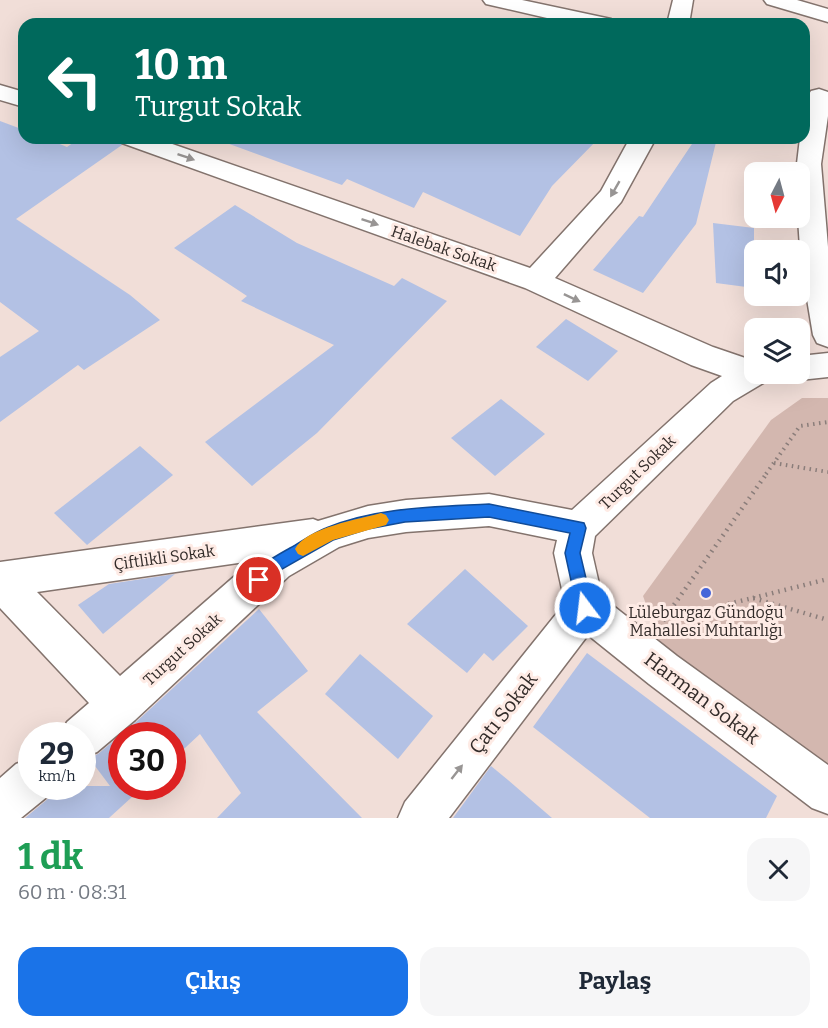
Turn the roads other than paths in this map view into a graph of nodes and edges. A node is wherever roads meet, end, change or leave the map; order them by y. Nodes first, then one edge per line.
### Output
1 (493, 0) edge
2 (683, 0) edge
3 (774, 0) edge
4 (828, 16) edge
5 (576, 18) edge
6 (679, 18) edge
7 (0, 92) edge
8 (817, 96) edge
9 (18, 98) edge
10 (148, 144) edge
11 (640, 144) edge
12 (535, 281) junction
13 (828, 335) edge
14 (828, 365) edge
15 (810, 367) edge
16 (744, 371) edge
17 (744, 380) edge
18 (578, 528) junction
19 (329, 534) junction
20 (0, 580) edge
21 (585, 608) junction
22 (120, 705) junction
23 (96, 725) edge
24 (18, 792) edge
25 (828, 792) edge
26 (0, 807) edge
27 (421, 818) edge

1 - 5 street
2 - 6 street
3 - 4 street
7 - 9 street
8 - 13 street
10 -> 12 street, Halebak Sokak
11 -> 12 street
12 -> 16 street, Halebak Sokak
14 - 15 street
17 - 18 street, Turgut Sokak
18 - 19 street, Turgut Sokak
18 - 21 street
19 - 20 street, Çiftlikli Sokak
19 - 22 street, Turgut Sokak
20 - 22 street
21 - 25 street, Harman Sokak
27 -> 21 street, Çatı Sokak
22 - 23 street, Turgut Sokak
24 - 26 street

